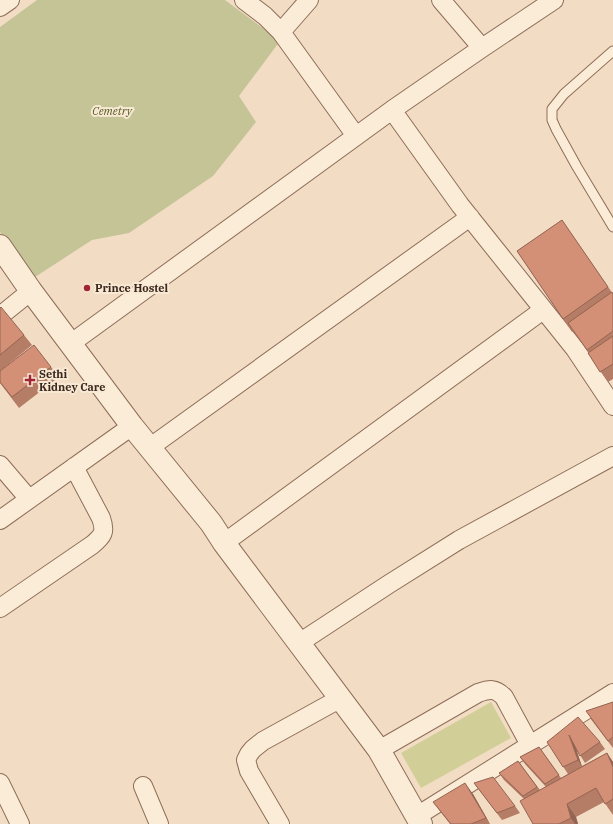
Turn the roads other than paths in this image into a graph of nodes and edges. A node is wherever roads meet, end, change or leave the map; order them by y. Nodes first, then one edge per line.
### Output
1 (10, 0) edge
2 (244, 0) edge
3 (309, 0) edge
4 (441, 0) edge
5 (554, 0) edge
6 (0, 7) edge
7 (281, 32) junction
8 (482, 48) junction
9 (613, 51) edge
10 (392, 110) junction
11 (356, 136) junction
12 (470, 217) junction
13 (613, 227) edge
14 (0, 246) edge
15 (31, 291) junction
16 (543, 310) junction
17 (0, 316) edge
18 (70, 344) junction
19 (613, 406) edge
20 (132, 426) junction
21 (149, 448) junction
22 (613, 456) edge
23 (0, 465) edge
24 (74, 467) junction
25 (29, 499) junction
26 (0, 520) edge
27 (224, 542) junction
28 (0, 608) edge
29 (299, 643) junction
30 (613, 693) edge
31 (341, 698) junction
32 (530, 745) junction
33 (379, 750) junction
34 (0, 783) edge
35 (143, 786) dead end
36 (419, 820) edge
37 (20, 824) edge
38 (159, 824) edge
39 (280, 824) edge

1 - 6 street
2 - 7 street
3 - 7 street
4 - 8 street
5 - 8 street
7 - 11 street
8 - 10 street
9 - 13 lane
10 - 11 street
10 - 12 street
11 - 18 street
12 - 16 street
12 - 21 street
14 - 15 street
15 - 17 street
15 - 18 street
16 - 19 street
16 - 27 street
18 - 20 street
20 - 21 street
20 - 24 street
21 - 27 street
22 - 29 street
23 - 25 street
24 - 25 street
24 - 28 street
25 - 26 street
27 - 29 street
29 - 31 street
30 - 32 street
31 - 33 street
31 - 39 street
32 - 33 street
32 - 36 street
33 - 36 street
34 - 37 street
35 - 38 street

